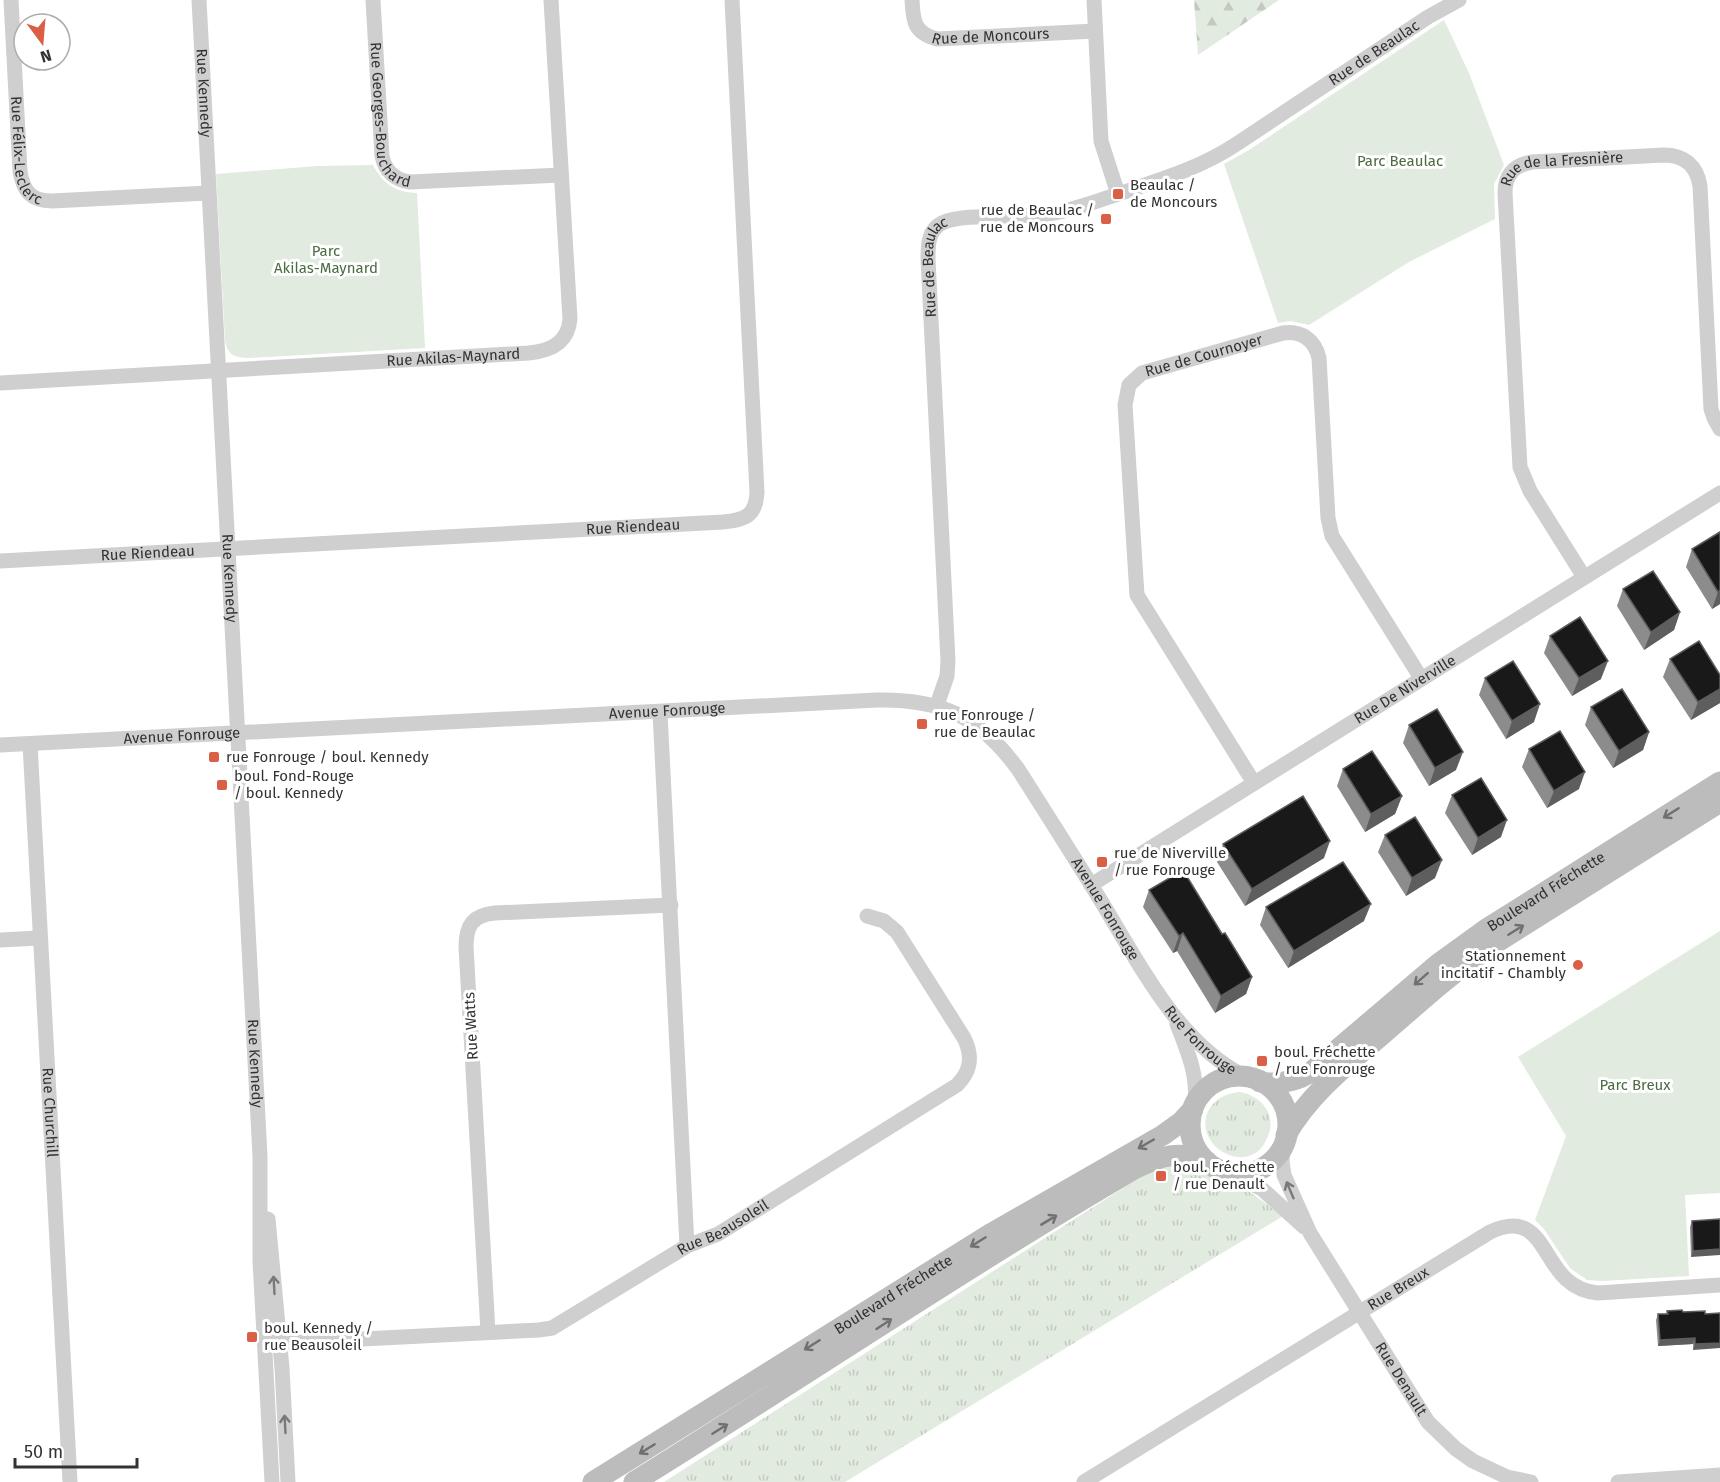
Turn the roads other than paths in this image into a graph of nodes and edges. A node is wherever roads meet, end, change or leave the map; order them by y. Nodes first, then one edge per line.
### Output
1 (11, 0) edge
2 (199, 0) edge
3 (373, 0) edge
4 (551, 0) edge
5 (732, 0) edge
6 (912, 0) edge
7 (1094, 0) edge
8 (1459, 0) edge
9 (1095, 31) junction
10 (561, 175) junction
11 (208, 193) junction
12 (1119, 194) junction
13 (219, 371) junction
14 (0, 383) edge
15 (1720, 429) edge
16 (1720, 493) edge
17 (228, 549) junction
18 (0, 561) edge
19 (1584, 577) junction
20 (1421, 678) junction
21 (937, 705) junction
22 (660, 713) junction
23 (237, 733) junction
24 (30, 744) junction
25 (0, 746) edge
26 (1720, 782) edge
27 (1254, 783) junction
28 (1720, 802) edge
29 (1091, 885) junction
30 (670, 905) junction
31 (867, 916) dead end
32 (39, 938) junction
33 (0, 940) edge
34 (1173, 1015) junction
35 (1252, 1079) junction
36 (1194, 1106) junction
37 (1285, 1139) junction
38 (1206, 1161) junction
39 (1231, 1173) junction
40 (1310, 1233) junction
41 (687, 1246) junction
42 (1720, 1285) edge
43 (1359, 1312) junction
44 (488, 1332) junction
45 (272, 1343) junction
46 (1720, 1475) edge
47 (70, 1482) edge
48 (272, 1482) edge
49 (288, 1482) edge
50 (593, 1482) edge
51 (634, 1482) edge
52 (1084, 1482) edge
53 (1531, 1482) edge
54 (1618, 1482) edge

1 - 11 street, Rue Félix-Leclerc
2 - 11 street, Rue Kennedy
3 - 10 street, Rue Georges-Bouchard
4 - 10 street, Rue Akilas-Maynard
5 - 17 street, Rue Riendeau
6 - 9 street, Rue de Moncours
7 - 9 street
8 - 12 street, Rue de Beaulac
9 - 12 street
10 - 13 street, Rue Akilas-Maynard
11 - 13 street, Rue Kennedy
12 - 21 street, Rue de Beaulac
13 - 14 street, Rue Akilas-Maynard
13 - 17 street, Rue Kennedy
15 - 19 street, Rue de la Fresnière
16 - 19 street, Rue De Niverville
17 - 18 street, Rue Riendeau
17 - 23 street, Rue Kennedy
19 - 20 street, Rue De Niverville
20 - 27 street, Rue De Niverville
20 - 27 street, Rue de Cournoyer
21 - 22 street, Avenue Fonrouge
21 - 29 street, Avenue Fonrouge
22 - 23 street, Avenue Fonrouge
22 - 30 street
23 - 24 street, Avenue Fonrouge
23 - 45 street, Rue Kennedy
24 - 25 street, Avenue Fonrouge
24 - 32 street, Rue Churchill
26 -> 35 main road, Boulevard Fréchette
27 - 29 street, Rue De Niverville
37 -> 28 main road, Boulevard Fréchette
29 - 34 street, Avenue Fonrouge
30 - 41 street
30 - 44 street, Rue Watts
31 - 41 street, Rue Beausoleil
32 - 33 street
32 - 47 street, Rue Churchill
34 - 35 street, Rue Fonrouge
34 - 36 street, Rue Fonrouge
35 - 36 main road
35 - 37 main road
36 - 38 main road
36 -> 50 main road, Boulevard Fréchette
37 - 39 main road
40 -> 37 street, Rue Denault
38 - 39 main road
51 -> 38 main road, Boulevard Fréchette
39 - 40 street, Rue Denault
40 - 43 street, Rue Denault
41 - 44 street, Rue Beausoleil
42 - 43 street, Rue Breux
43 - 52 street, Rue Breux
43 - 53 street, Rue Denault
44 - 45 street, Rue Beausoleil
45 - 48 street, Rue Kennedy
49 -> 45 street, Rue Kennedy
46 - 54 street

